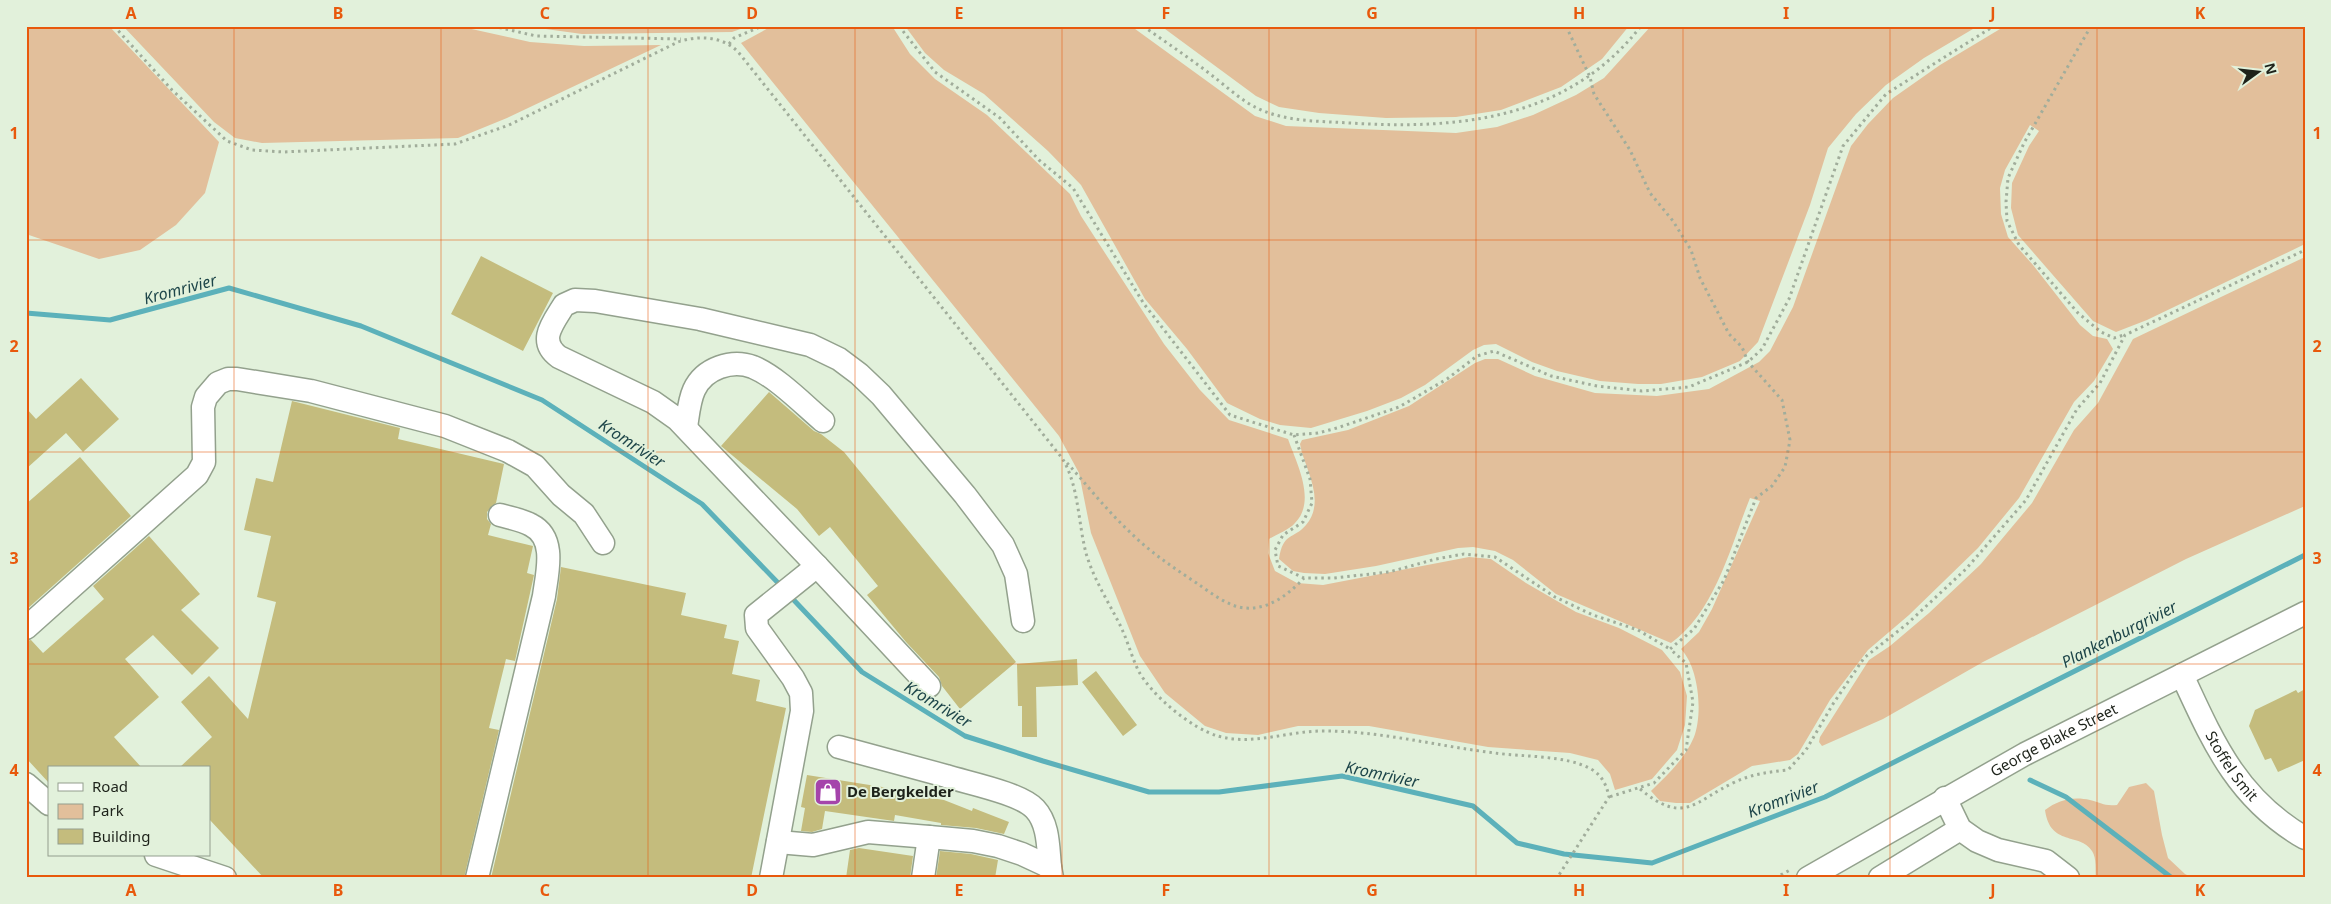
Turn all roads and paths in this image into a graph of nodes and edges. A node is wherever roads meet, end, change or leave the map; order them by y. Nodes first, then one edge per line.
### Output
1 (493, 26) edge
2 (762, 26) edge
3 (899, 26) edge
4 (1143, 26) edge
5 (1566, 26) edge
6 (1641, 26) edge
7 (1994, 26) edge
8 (2091, 26) edge
9 (684, 40) dead end
10 (729, 44) dead end
11 (1590, 77) junction
12 (2305, 250) edge
13 (2125, 335) junction
14 (1748, 362) junction
15 (823, 421) dead end
16 (686, 427) junction
17 (1294, 435) junction
18 (1062, 458) dead end
19 (500, 515) dead end
20 (603, 543) dead end
21 (808, 573) junction
22 (1304, 578) junction
23 (2305, 613) edge
24 (1023, 621) dead end
25 (26, 628) edge
26 (1670, 649) junction
27 (2182, 675) junction
28 (929, 686) dead end
29 (839, 747) dead end
30 (26, 784) edge
31 (1640, 788) junction
32 (1945, 798) junction
33 (48, 803) edge
34 (1960, 829) junction
35 (929, 837) junction
36 (2305, 838) edge
37 (778, 842) junction
38 (159, 856) edge
39 (1051, 872) edge
40 (1820, 875) edge
41 (225, 878) edge
42 (477, 878) edge
43 (771, 878) edge
44 (924, 878) edge
45 (1557, 878) edge
46 (1880, 878) edge
47 (2068, 878) edge

1 - 9 path
2 - 10 path
3 - 17 path
4 - 11 path
5 - 11 path
6 - 11 path
7 - 14 path
8 - 13 path
11 - 14 path
12 - 13 path
13 - 31 path
14 - 17 path
14 - 26 path
15 - 16 street
16 - 21 street
16 - 24 street
17 - 22 path
18 - 22 path
19 - 42 street
20 - 25 street
21 - 28 street
21 - 37 street
22 - 26 path
23 - 27 street, George Blake Street
26 - 31 path
27 - 32 street, George Blake Street
27 - 36 street, Stoffel Smit
29 - 39 street
30 - 33 street
31 - 45 path
32 - 34 street
32 - 40 street, George Blake Street
34 - 46 street
34 - 47 street
35 - 37 street
35 - 39 street
35 - 44 street
37 - 43 street
38 - 41 street

